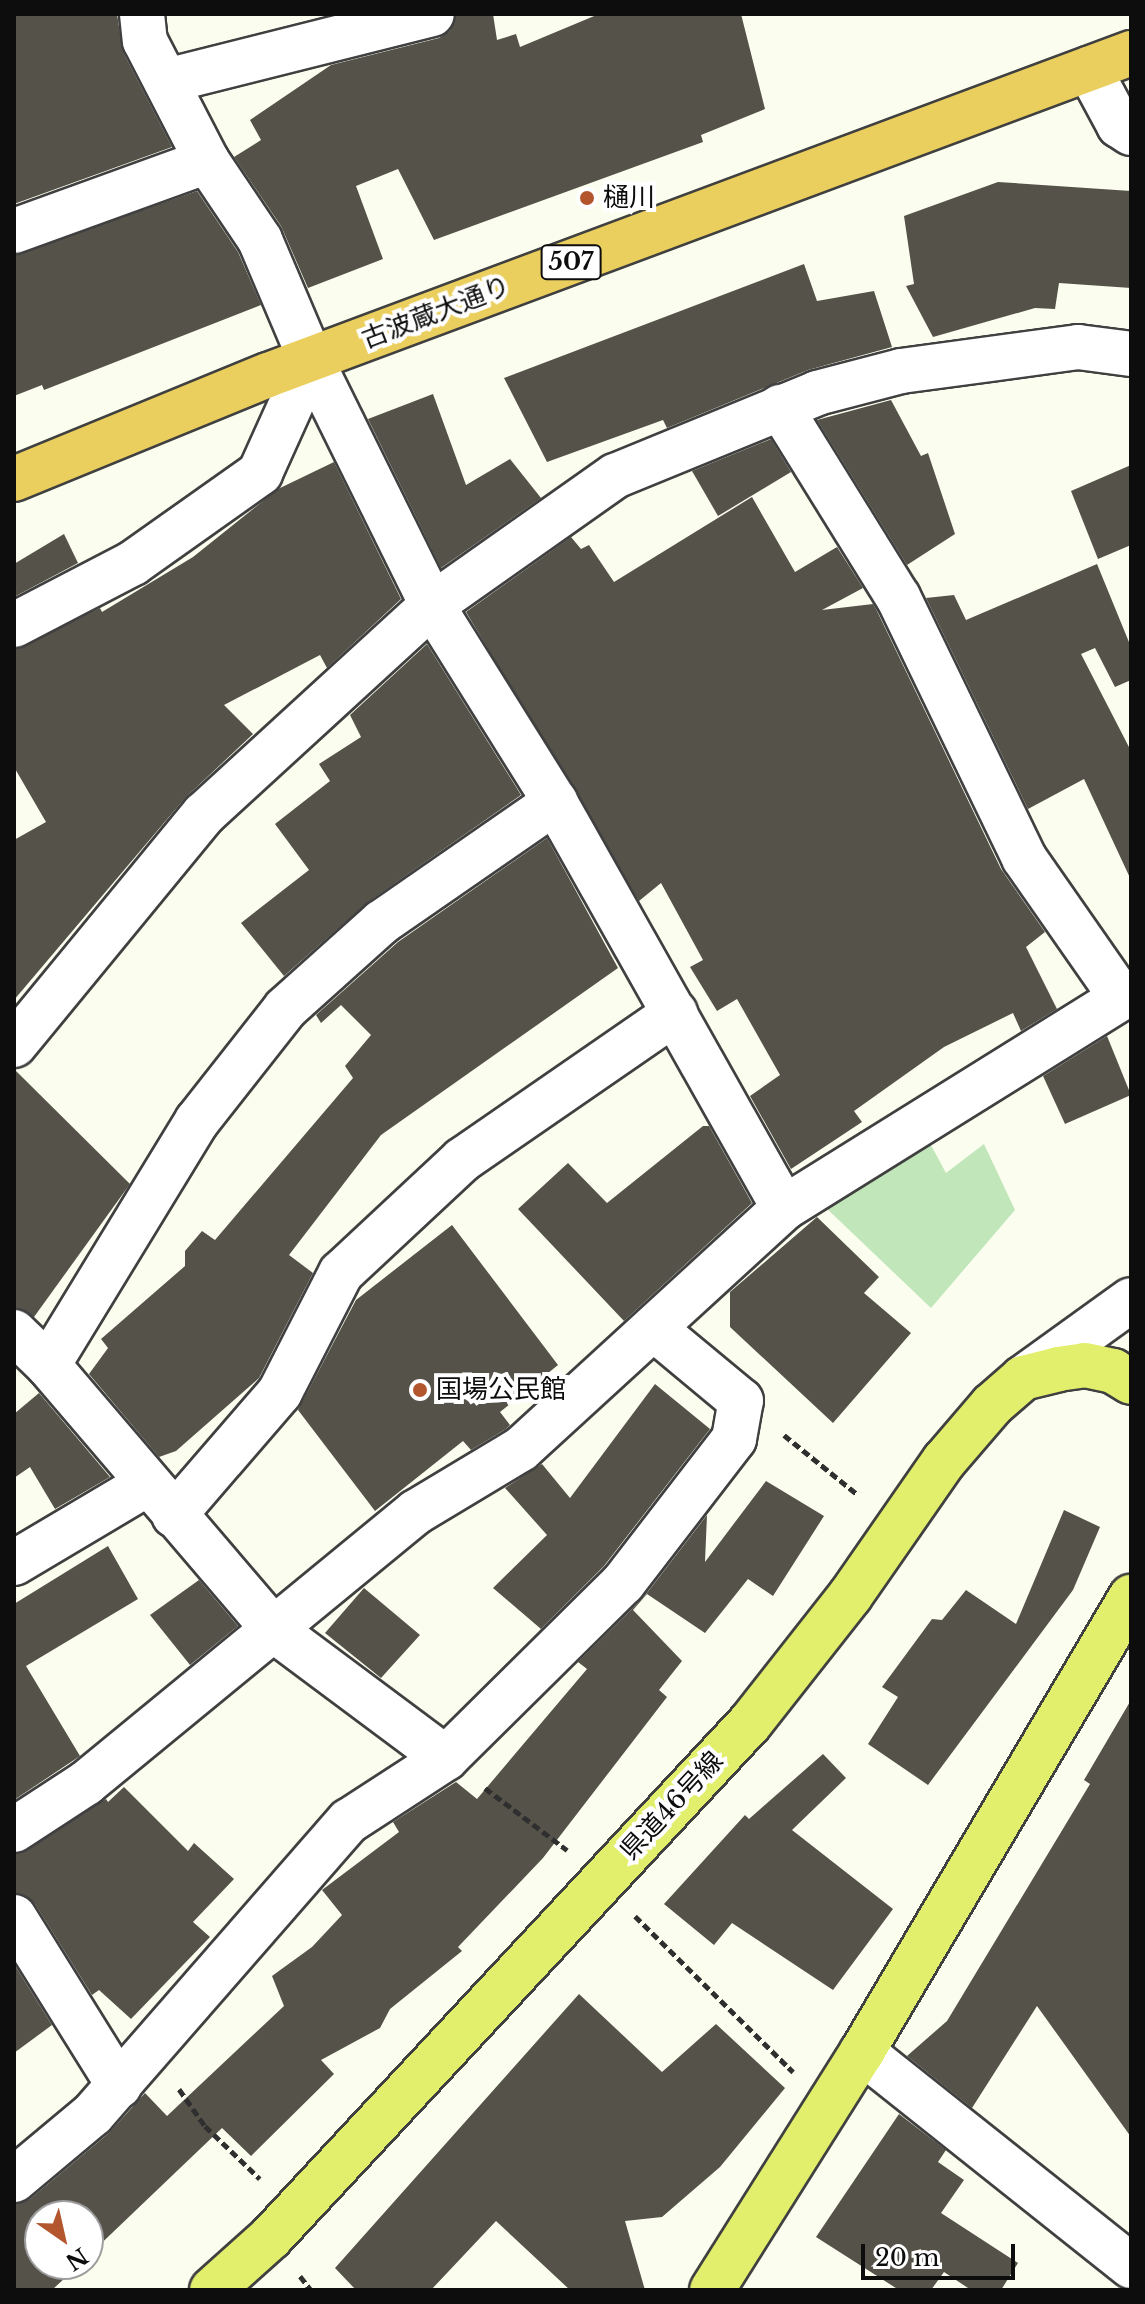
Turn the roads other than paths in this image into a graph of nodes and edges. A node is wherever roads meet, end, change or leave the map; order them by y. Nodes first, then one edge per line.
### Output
1 (142, 14) edge
2 (432, 14) edge
3 (1131, 53) edge
4 (1089, 69) junction
5 (166, 81) junction
6 (1131, 133) edge
7 (207, 161) junction
8 (14, 231) edge
9 (1131, 354) edge
10 (311, 360) junction
11 (780, 407) junction
12 (14, 479) edge
13 (432, 605) junction
14 (14, 625) edge
15 (555, 802) junction
16 (1126, 994) edge
17 (675, 1013) junction
18 (14, 1045) edge
19 (784, 1208) junction
20 (1131, 1300) edge
21 (653, 1328) junction
22 (14, 1332) edge
23 (48, 1365) junction
24 (1023, 1378) junction
25 (1131, 1382) edge
26 (161, 1499) junction
27 (14, 1563) edge
28 (1131, 1597) edge
29 (274, 1630) junction
30 (446, 1758) junction
31 (14, 1830) edge
32 (14, 1917) edge
33 (862, 2052) junction
34 (119, 2086) junction
35 (14, 2180) edge
36 (1131, 2266) edge
37 (212, 2290) edge
38 (712, 2290) edge

1 - 5 street
2 - 5 street
3 - 4 highway, 古波蔵大通り / 507
4 - 6 street
4 - 10 highway, 古波蔵大通り / 507
5 - 7 street
7 - 8 street
7 - 10 street
9 - 11 street
10 - 12 highway, 古波蔵大通り / 507
10 - 13 street
10 - 14 street
11 - 13 street
11 - 16 street
13 - 15 street
13 - 18 street
15 - 17 street
15 - 23 street
16 - 19 street
17 - 19 street
17 - 26 street
19 - 21 street
20 - 24 street
21 - 29 street
21 - 30 street
22 - 23 street
23 - 26 street
24 - 25 main road
24 - 37 main road, 県道46号線
26 - 27 street
26 - 29 street
28 - 33 main road
29 - 30 street
29 - 31 street
30 - 34 street
32 - 34 street
33 - 36 street
33 - 38 main road
34 - 35 street

